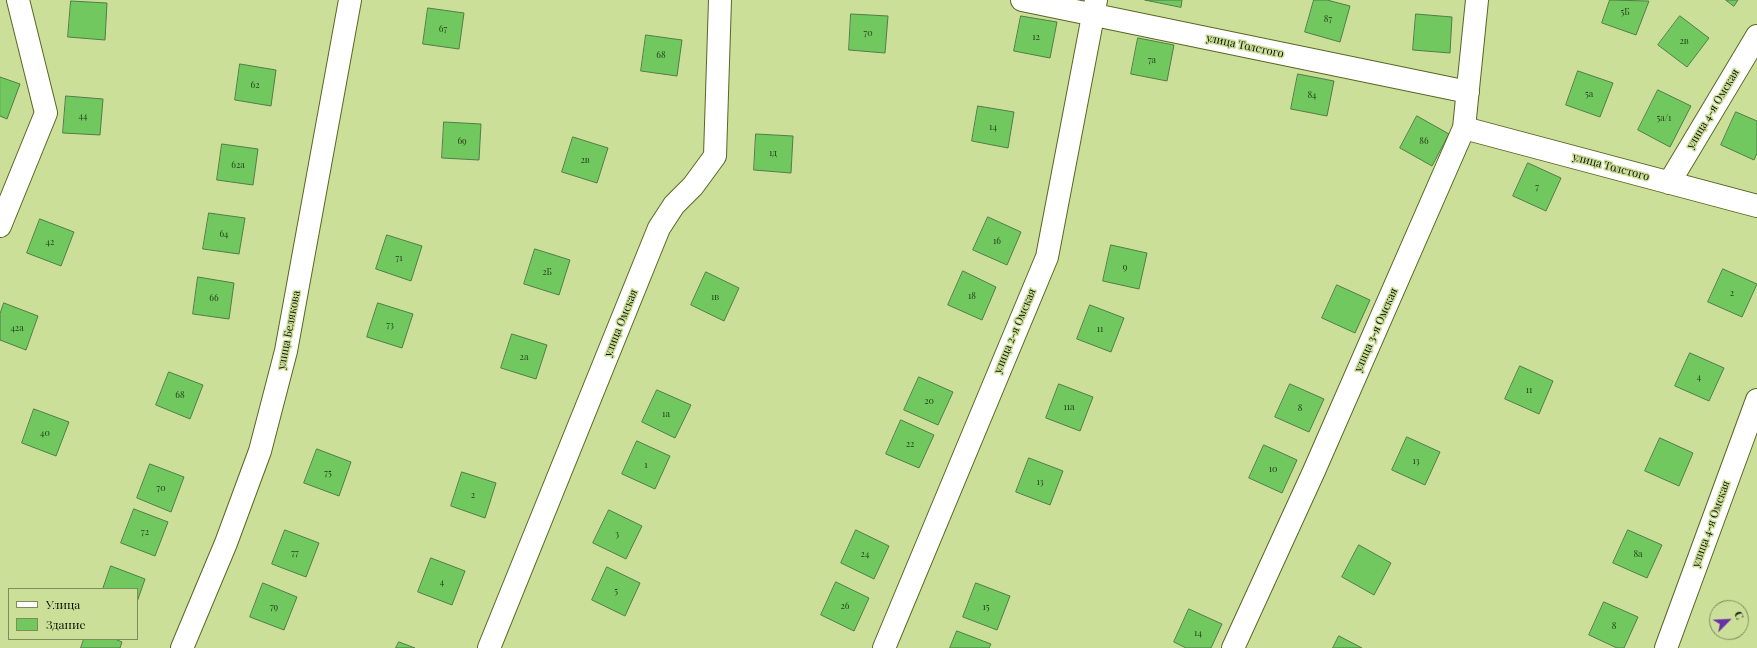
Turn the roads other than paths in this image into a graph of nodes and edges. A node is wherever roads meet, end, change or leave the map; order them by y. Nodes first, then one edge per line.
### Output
1 (18, 0) edge
2 (350, 0) edge
3 (720, 0) edge
4 (1022, 0) edge
5 (1477, 0) edge
6 (1094, 7) edge
7 (1757, 36) edge
8 (1468, 92) junction
9 (1464, 128) junction
10 (1669, 183) junction
11 (1757, 206) edge
12 (0, 226) edge
13 (1757, 400) edge
14 (182, 648) edge
15 (489, 648) edge
16 (884, 648) edge
17 (1234, 648) edge
18 (1666, 648) edge

1 - 12 street
2 - 14 street, улица Белякова
3 - 15 street, улица Омская
4 - 6 street, улица Толстого
5 - 8 street, улица 3-я Омская
6 - 8 street, улица Толстого
6 - 16 street, улица 2-я Омская
7 - 10 street, улица 4-я Омская
8 - 9 street, улица 3-я Омская
9 - 10 street, улица Толстого
9 - 17 street, улица 3-я Омская
10 - 11 street, улица Толстого
13 - 18 street, улица 4-я Омская

